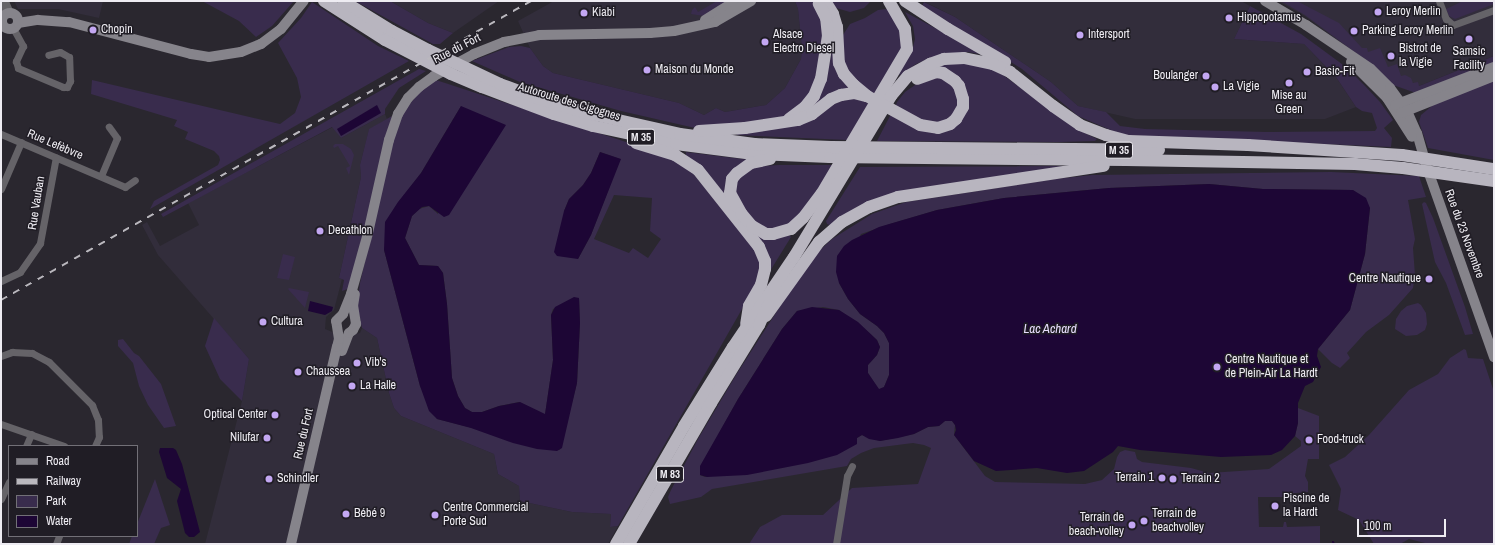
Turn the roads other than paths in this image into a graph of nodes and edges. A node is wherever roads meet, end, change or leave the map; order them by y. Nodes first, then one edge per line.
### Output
1 (4, 1) edge
2 (304, 1) edge
3 (324, 1) edge
4 (343, 1) edge
5 (736, 1) edge
6 (751, 1) edge
7 (817, 1) edge
8 (825, 1) edge
9 (889, 1) edge
10 (899, 1) edge
11 (905, 1) edge
12 (1266, 1) edge
13 (1439, 1) edge
14 (1494, 10) edge
15 (8, 21) edge
16 (692, 28) junction
17 (956, 34) junction
18 (48, 55) dead end
19 (1494, 67) edge
20 (1494, 76) edge
21 (890, 95) junction
22 (868, 96) junction
23 (511, 99) junction
24 (1400, 108) junction
25 (779, 124) junction
26 (873, 124) junction
27 (109, 126) dead end
28 (1089, 128) junction
29 (1, 134) edge
30 (680, 134) junction
31 (21, 142) junction
32 (1306, 150) junction
33 (776, 155) junction
34 (56, 157) junction
35 (1126, 160) junction
36 (1494, 169) edge
37 (843, 175) junction
38 (101, 176) junction
39 (136, 180) dead end
40 (1494, 181) edge
41 (1, 189) edge
42 (822, 193) junction
43 (361, 258) junction
44 (1, 282) edge
45 (343, 314) junction
46 (354, 318) junction
47 (746, 322) junction
48 (759, 325) junction
49 (338, 330) junction
50 (349, 333) junction
51 (1, 356) edge
52 (1494, 357) edge
53 (1, 424) edge
54 (31, 434) junction
55 (26, 445) edge
56 (61, 445) edge
57 (95, 445) edge
58 (852, 466) dead end
59 (8, 484) edge
60 (1, 499) edge
61 (291, 544) edge
62 (296, 544) edge
63 (616, 544) edge
64 (629, 544) edge
65 (836, 544) edge

1 - 15 street
2 - 15 main road
3 - 23 highway, Autoroute des Cigognes / M 35
4 - 30 highway, Autoroute des Cigognes / M 35
5 - 16 main road
6 - 16 main road, Rue du Fort
7 - 25 highway
8 - 22 highway
9 - 21 highway
10 - 17 highway
11 - 17 highway
12 - 24 main road, Rue du 23 Novembre
13 - 14 street
15 - 18 street
16 - 43 main road, Rue du Fort
17 - 28 highway
19 - 24 main road
20 - 24 main road
21 - 22 highway
21 - 26 highway
21 - 28 highway
22 - 25 highway
23 - 33 highway, Autoroute des Cigognes / M 35
23 - 47 highway
24 - 52 main road, Rue du 23 Novembre
25 - 30 highway
26 - 37 highway
26 - 37 highway
27 - 38 street
28 - 32 highway
29 - 31 street, Rue Lefèbvre
30 - 32 highway, Autoroute des Cigognes / M 35
31 - 34 street, Rue Lefèbvre
31 - 41 street
32 - 36 highway, M 35
33 - 35 highway, Autoroute des Cigognes / M 35
33 - 42 highway
34 - 38 street, Rue Lefèbvre
34 - 44 street, Rue Vauban
35 - 40 highway, M 35
35 - 48 highway
37 - 42 highway
37 - 47 highway
37 - 48 highway
38 - 39 street, Rue Lefèbvre
42 - 47 highway
43 - 45 main road, Rue du Fort
43 - 46 main road, Rue du Fort
45 - 46 main road
45 - 49 main road, Rue du Fort
46 - 50 main road, Rue du Fort
47 - 63 highway, M 83
48 - 64 highway, M 83
49 - 50 main road
49 - 61 main road, Rue du Fort
50 - 62 main road, Rue du Fort
51 - 57 street
53 - 54 street
54 - 55 street
54 - 56 street
58 - 65 street
59 - 60 street

